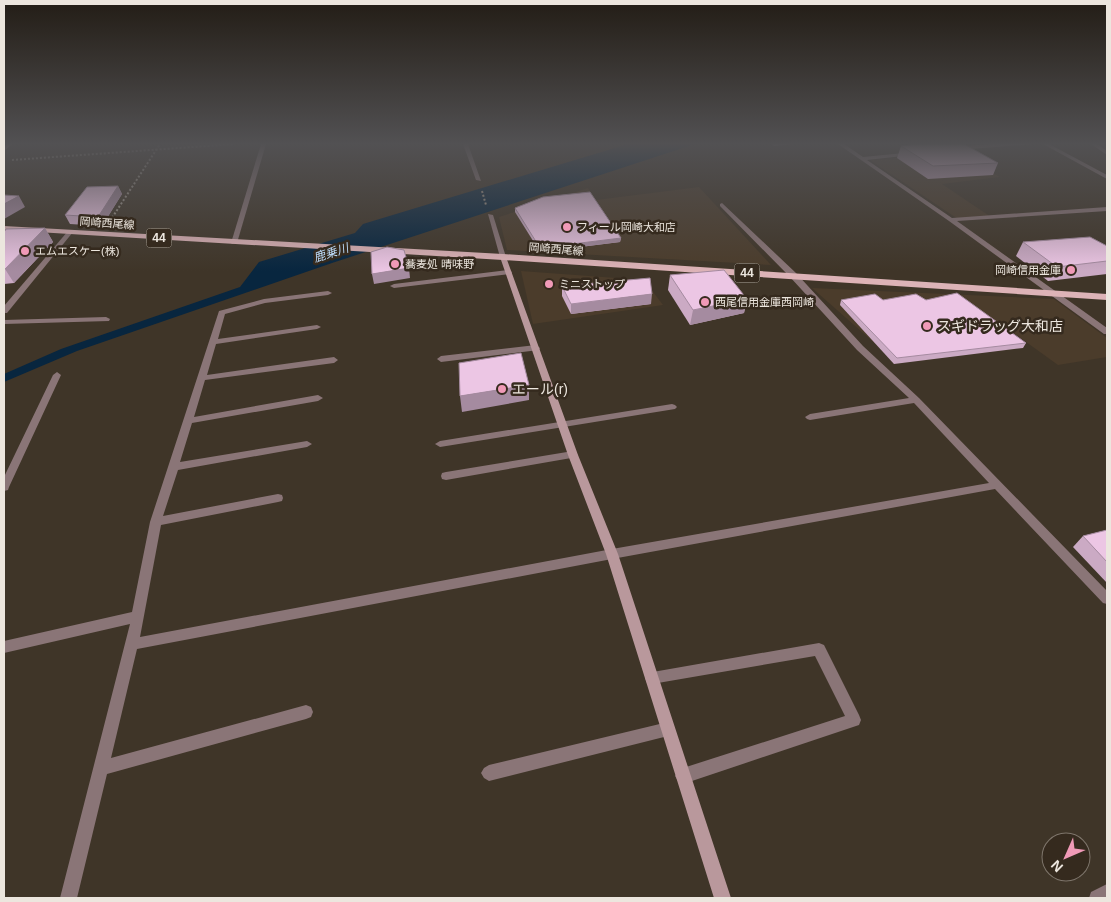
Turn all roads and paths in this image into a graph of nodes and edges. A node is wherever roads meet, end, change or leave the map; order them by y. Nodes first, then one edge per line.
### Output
1 (133, 186) edge
2 (251, 186) edge
3 (480, 186) edge
4 (901, 186) edge
5 (722, 205) dead end
6 (1107, 209) edge
7 (490, 215) joint
8 (951, 220) junction
9 (4, 228) edge
10 (70, 232) junction
11 (102, 234) junction
12 (234, 243) junction
13 (503, 257) junction
14 (508, 272) junction
15 (793, 276) junction
16 (394, 286) dead end
17 (328, 293) dead end
18 (1054, 294) junction
19 (1107, 297) edge
20 (4, 311) edge
21 (106, 319) dead end
22 (4, 322) edge
23 (316, 327) dead end
24 (1107, 332) edge
25 (213, 342) junction
26 (536, 348) junction
27 (441, 359) dead end
28 (334, 360) dead end
29 (57, 375) dead end
30 (202, 378) junction
31 (318, 398) dead end
32 (916, 400) junction
33 (672, 407) dead end
34 (810, 418) dead end
35 (188, 421) junction
36 (564, 426) junction
37 (307, 444) dead end
38 (440, 444) dead end
39 (573, 455) junction
40 (174, 467) junction
41 (446, 476) dead end
42 (998, 485) junction
43 (4, 487) edge
44 (278, 498) dead end
45 (156, 522) junction
46 (612, 554) junction
47 (1107, 599) edge
48 (136, 618) junction
49 (132, 644) junction
50 (4, 647) edge
51 (652, 678) junction
52 (306, 712) dead end
53 (668, 729) junction
54 (99, 769) junction
55 (489, 773) dead end
56 (683, 776) junction
57 (1107, 892) edge
58 (68, 898) edge
59 (723, 898) edge
60 (1097, 898) edge

1 - 11 path
2 - 12 street
3 - 7 path
4 - 8 street
5 - 15 street
6 - 8 street
7 - 13 street
8 - 18 street
9 - 10 main road, 岡崎西尾線 / 44
10 - 11 main road, 岡崎西尾線 / 44
10 - 20 street
11 - 12 main road, 岡崎西尾線 / 44
12 - 13 main road, 岡崎西尾線 / 44
13 - 14 street
13 - 15 main road, 岡崎西尾線 / 44
14 - 16 street
14 - 26 street
15 - 18 main road, 岡崎西尾線 / 44
15 - 32 street
17 - 25 street
18 - 19 main road, 岡崎西尾線 / 44
18 - 24 street
21 - 22 street
23 - 25 street
25 - 30 street
26 - 27 street
26 - 36 street
28 - 30 street
29 - 43 street
30 - 35 street
31 - 35 street
32 - 34 street
32 - 42 street
33 - 36 street
35 - 40 street
36 - 38 street
36 - 39 street
37 - 40 street
39 - 41 street
39 - 46 street
40 - 45 street
42 - 46 street
42 - 47 street
44 - 45 street
45 - 48 street
46 - 49 street
46 - 51 street
48 - 49 street
48 - 50 street
49 - 54 street
51 - 53 street
51 - 56 street
52 - 54 street
53 - 55 street
53 - 56 street
54 - 58 street
56 - 59 street
57 - 60 street

